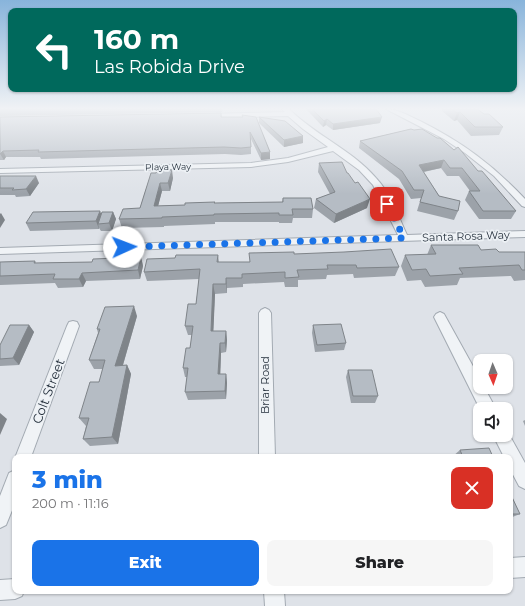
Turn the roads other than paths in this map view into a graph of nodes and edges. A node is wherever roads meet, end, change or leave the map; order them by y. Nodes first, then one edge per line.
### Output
1 (318, 137) edge
2 (443, 137) edge
3 (334, 148) junction
4 (0, 171) edge
5 (525, 204) edge
6 (525, 234) edge
7 (404, 238) junction
8 (0, 251) edge
9 (265, 313) dead end
10 (440, 317) dead end
11 (73, 326) dead end
12 (484, 402) edge
13 (506, 442) edge
14 (24, 454) edge
15 (267, 454) edge
16 (512, 454) edge
17 (513, 457) edge
18 (525, 480) edge
19 (12, 487) edge
20 (0, 519) edge
21 (525, 567) edge
22 (513, 568) edge
23 (12, 589) edge
24 (0, 590) edge
25 (274, 594) edge
26 (274, 606) edge

1 - 3 street
2 - 5 street
3 - 4 street, Playa Way
3 - 7 street
6 - 7 street, Santa Rosa Way
7 - 8 street, Santa Rosa Way
9 - 15 street, Briar Road
10 - 12 street
11 - 14 street, Colt Street
13 - 16 street
17 - 18 street
19 - 20 street
21 - 22 street
23 - 24 street
25 - 26 street

